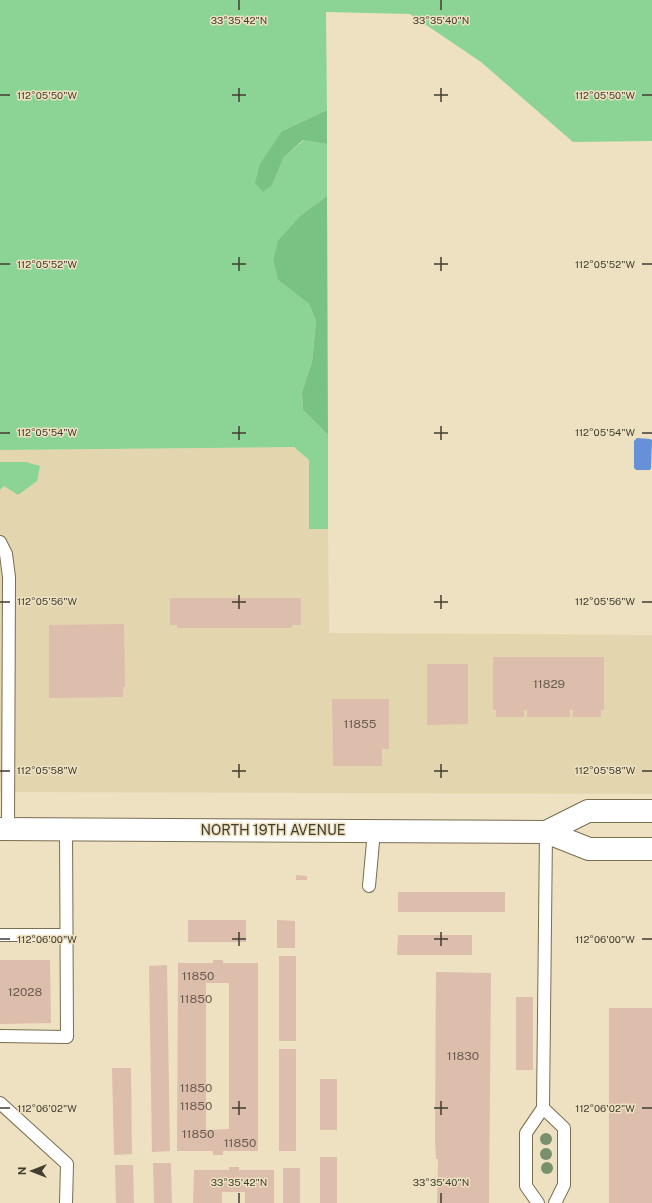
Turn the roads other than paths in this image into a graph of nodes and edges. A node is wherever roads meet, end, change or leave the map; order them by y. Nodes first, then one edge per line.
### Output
1 (0, 542) edge
2 (652, 811) edge
3 (4, 829) edge
4 (66, 829) junction
5 (374, 831) junction
6 (546, 832) junction
7 (652, 849) edge
8 (369, 886) dead end
9 (0, 935) edge
10 (66, 935) junction
11 (0, 1036) edge
12 (0, 1103) edge
13 (543, 1108) junction
14 (66, 1203) edge
15 (538, 1203) edge
16 (555, 1203) edge

1 - 3 lane
2 - 6 main road, NORTH 19TH AVENUE
3 - 4 main road, NORTH 19TH AVENUE
4 - 5 main road, NORTH 19TH AVENUE
4 - 10 lane
5 - 6 main road, NORTH 19TH AVENUE
5 - 8 lane
6 - 7 main road, NORTH 19TH AVENUE
6 - 13 lane
9 - 10 lane
10 - 11 lane
12 - 14 lane
13 - 15 lane
13 - 16 lane

